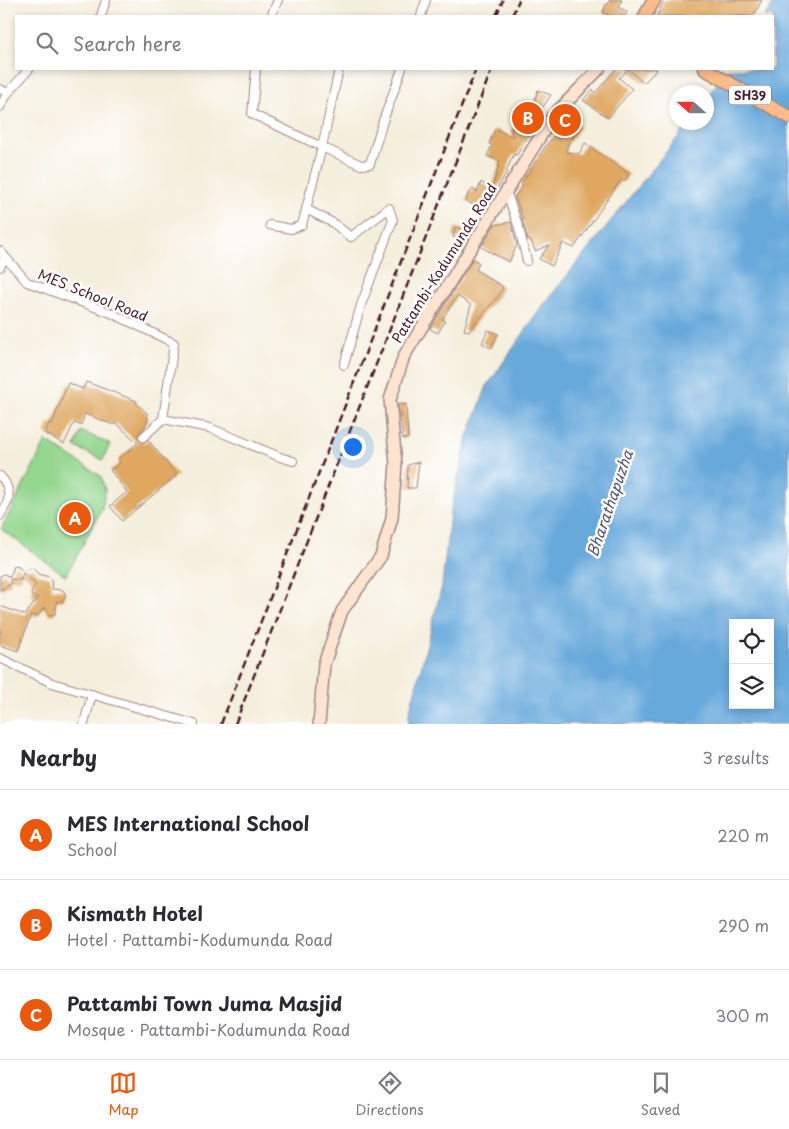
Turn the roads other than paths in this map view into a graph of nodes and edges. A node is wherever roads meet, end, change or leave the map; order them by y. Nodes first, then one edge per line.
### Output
1 (106, 0) edge
2 (278, 0) edge
3 (426, 0) edge
4 (654, 0) edge
5 (101, 15) edge
6 (271, 15) edge
7 (420, 15) edge
8 (646, 15) edge
9 (28, 70) edge
10 (256, 70) edge
11 (339, 70) edge
12 (402, 70) edge
13 (598, 70) edge
14 (708, 71) edge
15 (0, 89) edge
16 (8, 93) junction
17 (0, 107) edge
18 (789, 117) edge
19 (322, 147) junction
20 (506, 191) junction
21 (306, 209) junction
22 (270, 225) dead end
23 (2, 254) edge
24 (527, 261) dead end
25 (0, 266) edge
26 (344, 364) dead end
27 (163, 419) junction
28 (143, 437) dead end
29 (293, 461) dead end
30 (0, 476) edge
31 (0, 516) edge
32 (0, 658) edge
33 (92, 694) junction
34 (84, 724) edge
35 (194, 724) edge
36 (319, 724) edge

1 - 5 street
2 - 6 street
3 - 7 street
4 - 8 main road
9 - 16 street
10 - 19 street
11 - 19 street
12 - 19 street
13 - 20 main road, Pattambi-Kodumunda Road
14 - 18 main road, SH39
15 - 16 street
16 - 17 street
19 - 21 street
20 - 24 street
20 - 36 main road, Pattambi-Kodumunda Road
21 - 22 street
21 - 26 street
23 - 25 street
23 - 27 street, MES School Road
27 - 28 street
27 - 29 street
30 - 31 street
32 - 33 street
33 - 34 street
33 - 35 street

